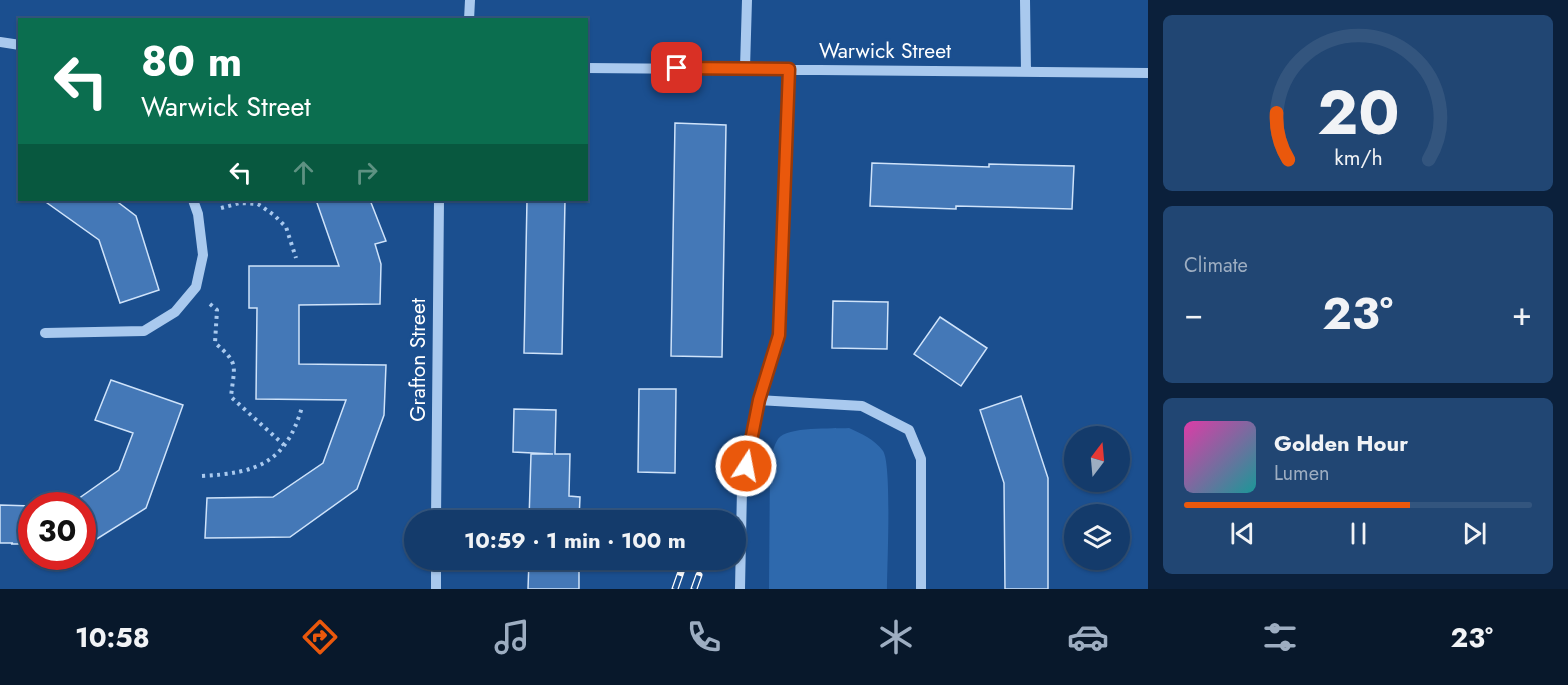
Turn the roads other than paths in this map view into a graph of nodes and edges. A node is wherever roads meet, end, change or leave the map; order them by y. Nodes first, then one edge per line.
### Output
1 (470, 0) edge
2 (747, 0) edge
3 (1025, 0) edge
4 (469, 18) edge
5 (0, 42) edge
6 (18, 45) edge
7 (588, 68) edge
8 (745, 68) junction
9 (789, 69) junction
10 (1026, 71) junction
11 (1148, 73) edge
12 (193, 201) edge
13 (439, 201) edge
14 (45, 333) dead end
15 (759, 400) junction
16 (436, 510) edge
17 (436, 570) edge
18 (435, 589) edge
19 (740, 589) edge
20 (921, 589) edge

1 - 4 street
2 - 8 street
3 - 10 street
5 - 6 street
7 - 8 street, Warwick Street
8 - 9 street, Warwick Street
9 - 10 street, Warwick Street
9 - 15 street
10 - 11 street, Warwick Street
12 - 14 street
13 - 16 street, Grafton Street
15 - 19 street
15 - 20 street
17 - 18 street

